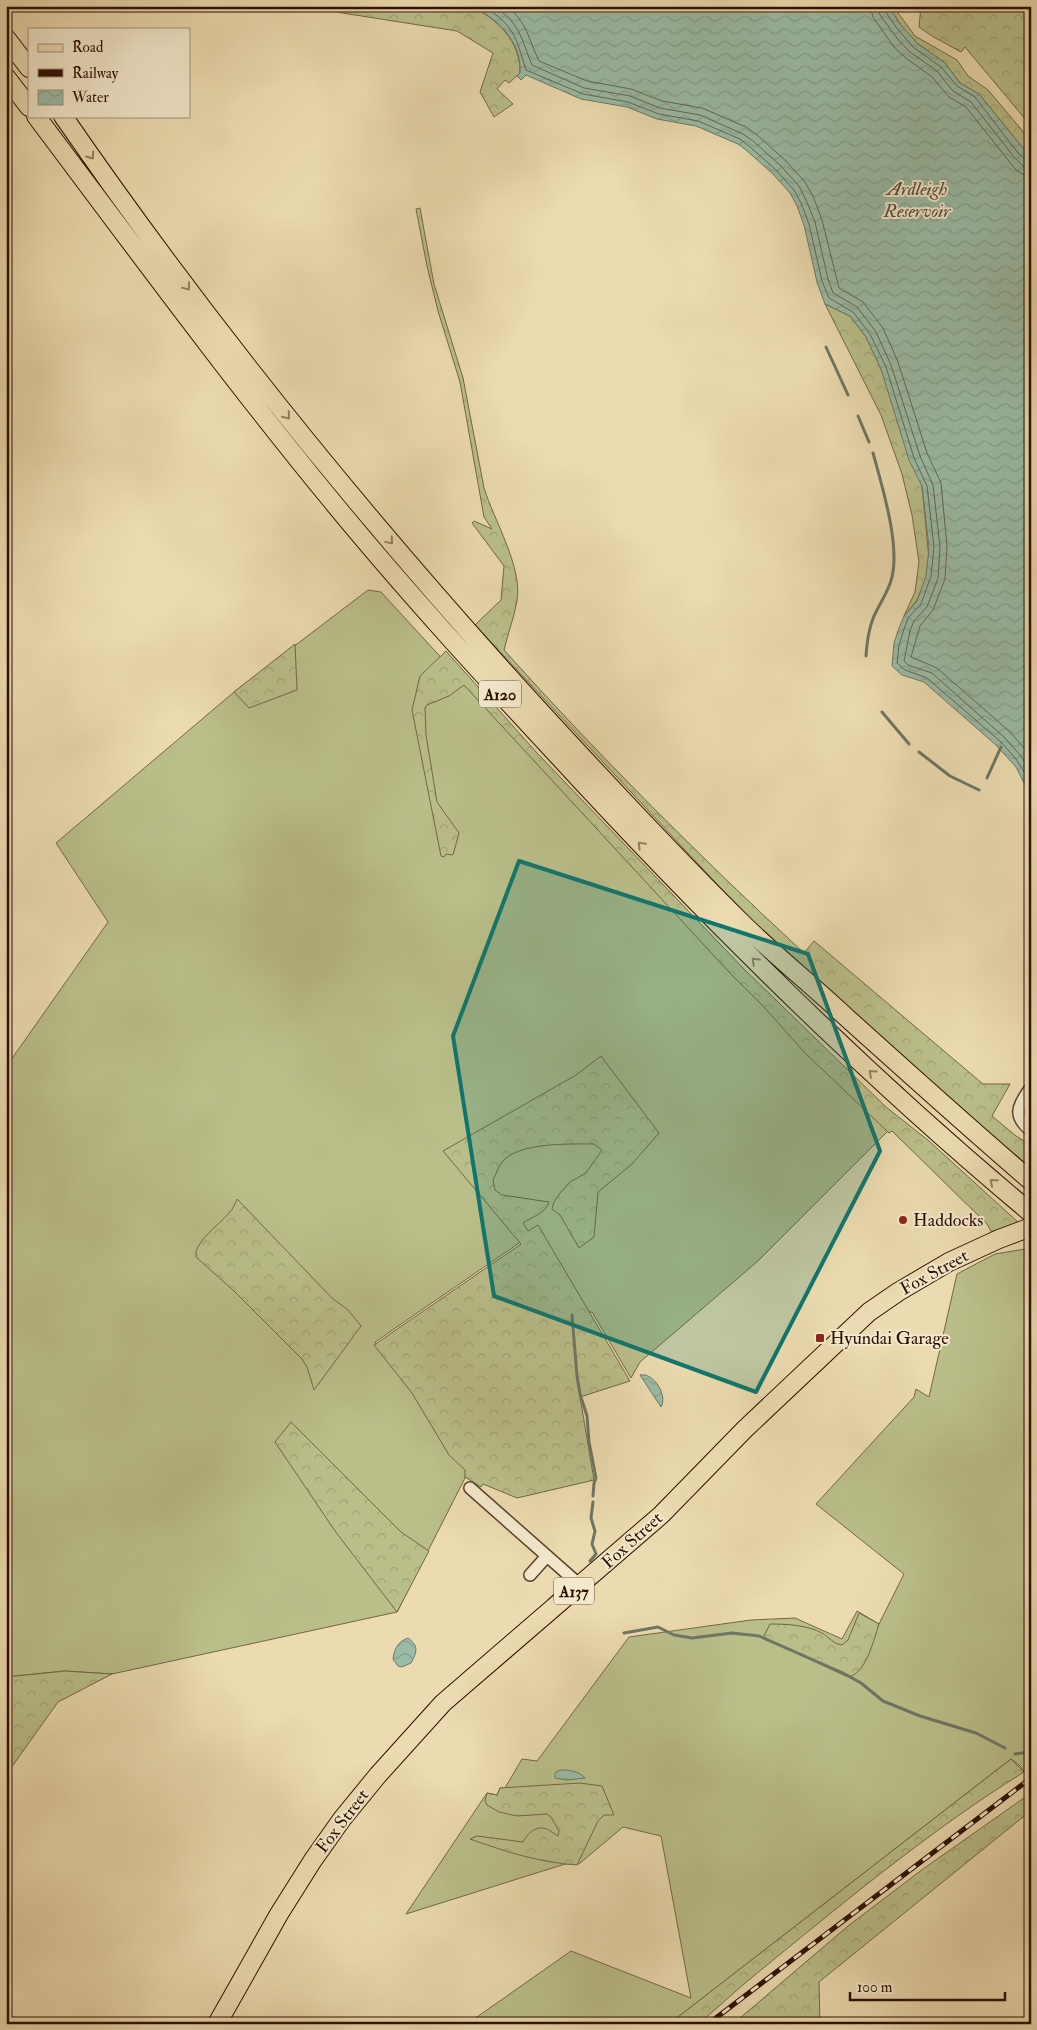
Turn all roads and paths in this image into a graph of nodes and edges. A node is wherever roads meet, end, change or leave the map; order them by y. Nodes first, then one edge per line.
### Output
1 (6, 38) edge
2 (28, 67) edge
3 (6, 77) edge
4 (28, 106) edge
5 (37, 118) edge
6 (64, 118) edge
7 (1031, 1087) edge
8 (1031, 1131) edge
9 (1031, 1181) edge
10 (1031, 1213) edge
11 (1031, 1227) edge
12 (470, 1488) dead end
13 (547, 1556) junction
14 (530, 1575) dead end
15 (574, 1580) junction
16 (220, 2019) edge

1 - 2 main road
3 - 4 main road
10 -> 5 main road, A120
6 -> 9 main road, A120
7 - 8 street
11 - 15 main road, Fox Street / A137
12 - 13 street
13 - 14 street
13 - 15 street
15 - 16 main road, Fox Street / A137

